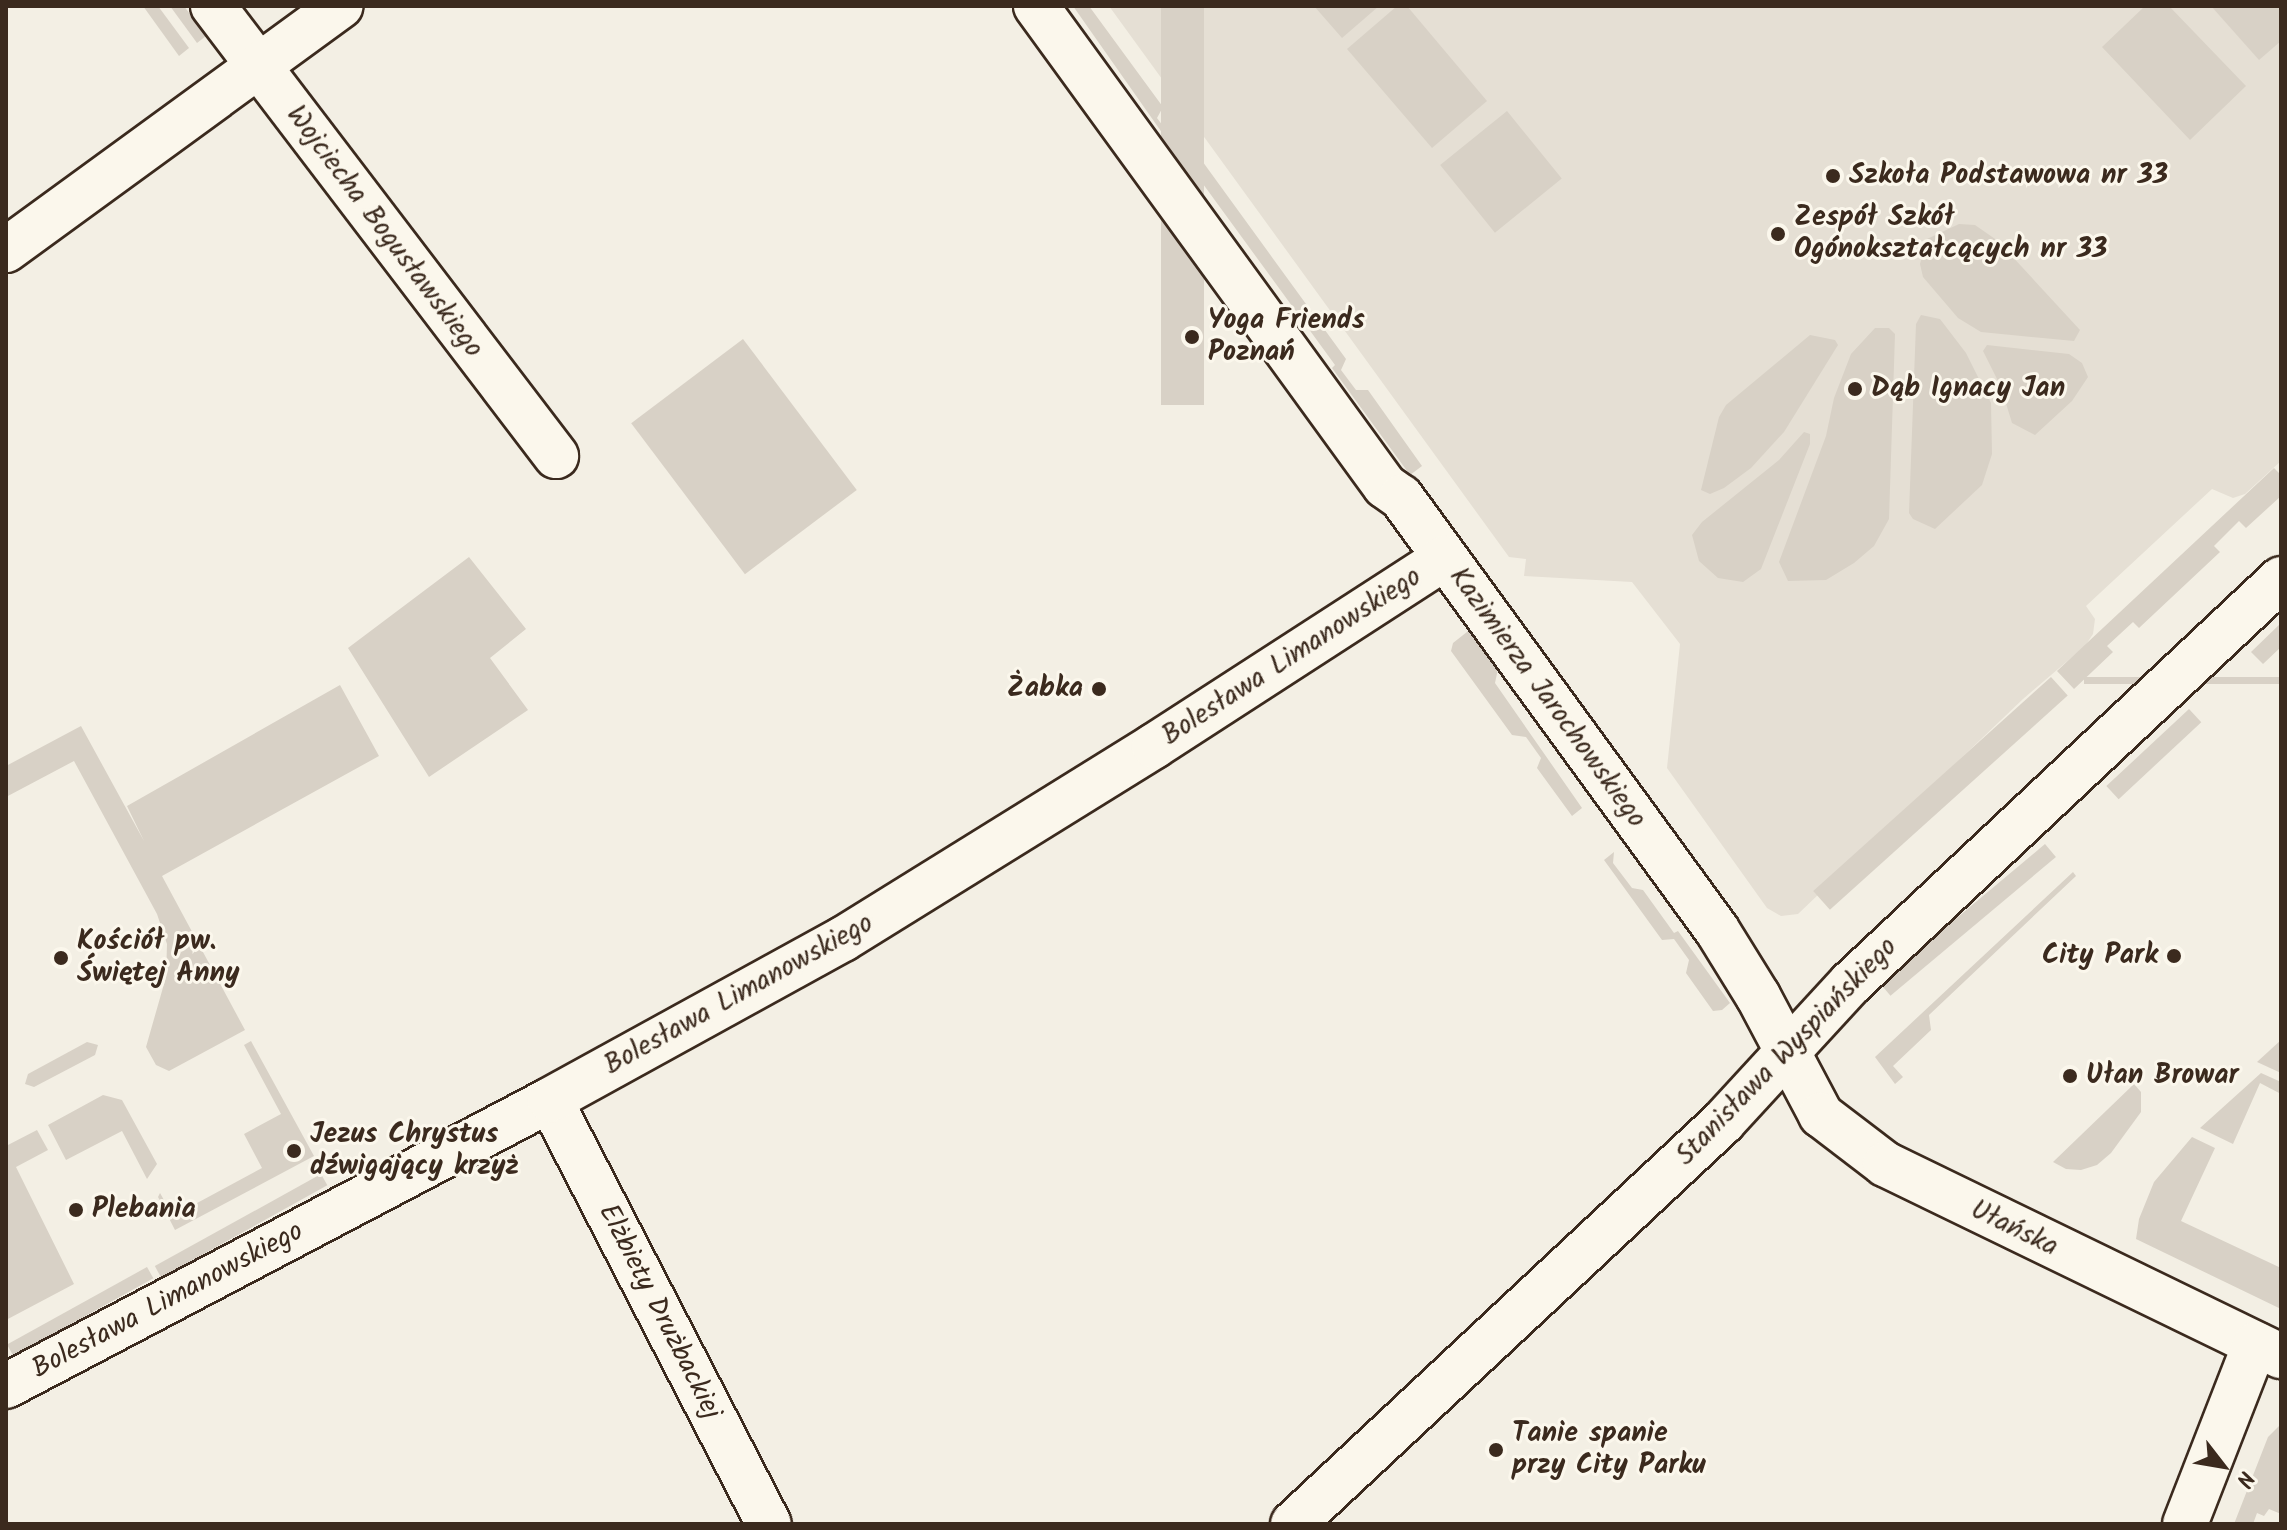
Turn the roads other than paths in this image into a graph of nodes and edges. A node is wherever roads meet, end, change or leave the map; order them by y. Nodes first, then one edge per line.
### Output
1 (213, 6) edge
2 (340, 6) edge
3 (1036, 6) edge
4 (257, 67) junction
5 (6, 250) edge
6 (556, 456) dead end
7 (1445, 558) junction
8 (2281, 579) edge
9 (1788, 1052) junction
10 (550, 1100) junction
11 (2268, 1350) edge
12 (6, 1386) edge
13 (769, 1524) edge
14 (1293, 1524) edge
15 (2185, 1524) edge

1 - 4 street, Wojciecha Bogusławskiego
2 - 4 street
3 - 7 street, Kazimierza Jarochowskiego
4 - 5 street
4 - 6 street, Wojciecha Bogusławskiego
7 - 9 street, Kazimierza Jarochowskiego
7 - 10 street, Bolesława Limanowskiego
8 - 9 street, Stanisława Wyspiańskiego
9 - 11 street, Ułańska
9 - 14 street, Stanisława Wyspiańskiego
10 - 12 street, Bolesława Limanowskiego
10 - 13 street, Elżbiety Drużbackiej
11 - 15 street

